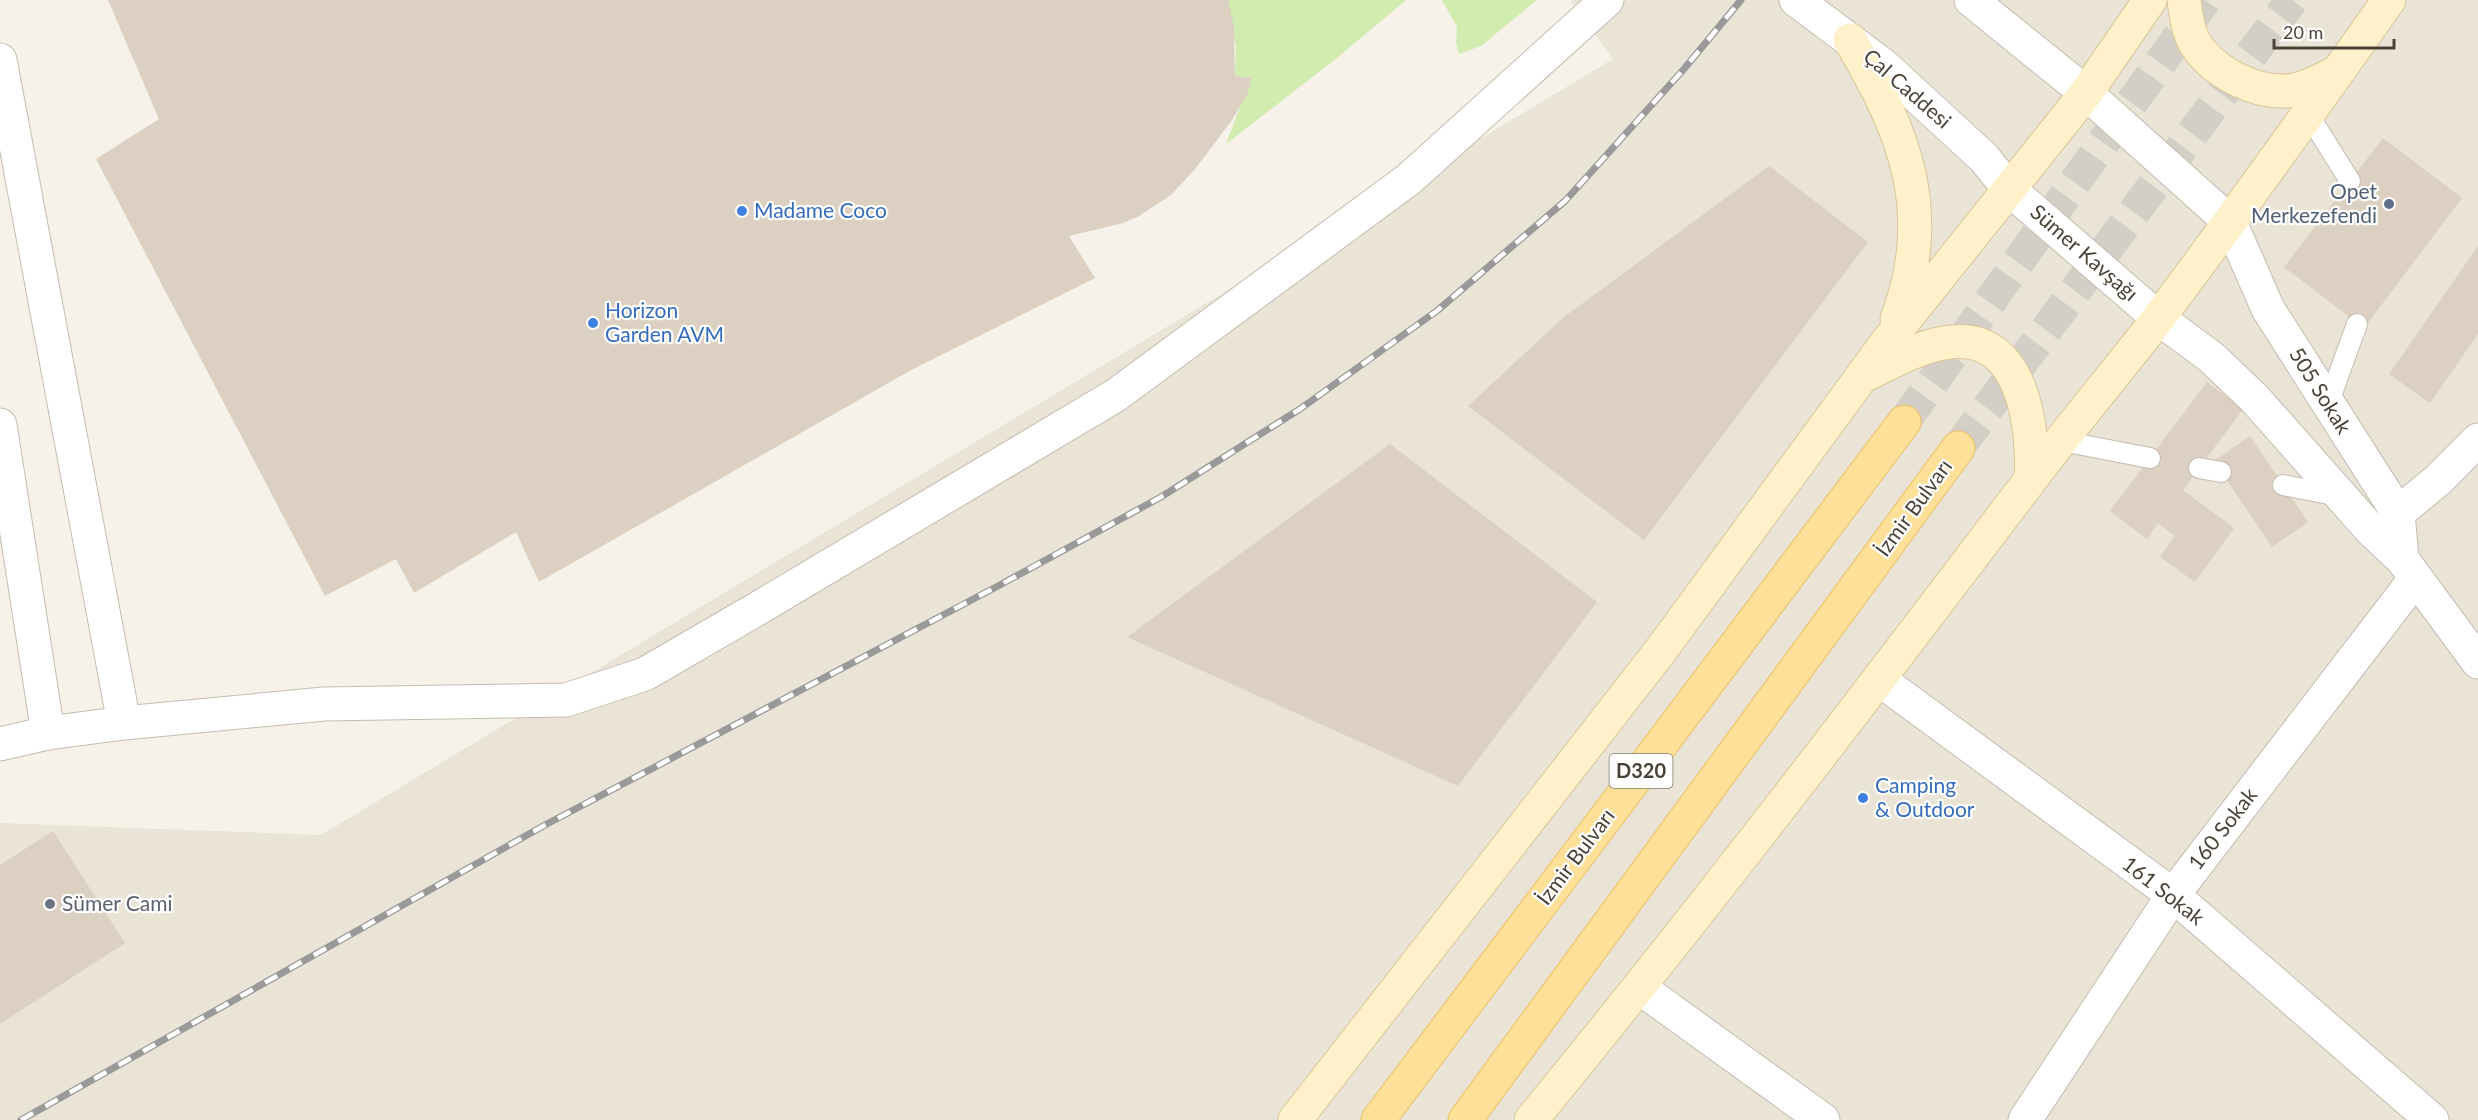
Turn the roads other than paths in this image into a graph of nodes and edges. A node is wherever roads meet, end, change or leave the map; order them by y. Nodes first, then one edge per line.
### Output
1 (1607, 0) edge
2 (1796, 0) edge
3 (1971, 0) edge
4 (2150, 0) edge
5 (2184, 0) edge
6 (2389, 0) edge
7 (1850, 40) junction
8 (0, 60) edge
9 (2337, 72) junction
10 (2086, 93) junction
11 (2308, 114) junction
12 (2350, 181) dead end
13 (2009, 189) junction
14 (2230, 222) junction
15 (2158, 318) junction
16 (2357, 324) dead end
17 (1887, 342) junction
18 (1862, 377) junction
19 (2328, 404) junction
20 (1904, 423) tunnel mouth
21 (0, 425) edge
22 (2478, 440) edge
23 (2062, 441) junction
24 (1958, 448) tunnel mouth
25 (2150, 458) dead end
26 (2199, 468) dead end
27 (2222, 472) dead end
28 (2031, 478) junction
29 (2283, 485) dead end
30 (2342, 496) junction
31 (2398, 513) junction
32 (2409, 569) junction
33 (2478, 662) edge
34 (1880, 680) junction
35 (124, 723) junction
36 (48, 733) junction
37 (0, 744) edge
38 (2173, 895) junction
39 (1640, 988) junction
40 (1295, 1120) edge
41 (1378, 1120) edge
42 (1465, 1120) edge
43 (1531, 1120) edge
44 (1823, 1120) edge
45 (2025, 1120) edge
46 (2432, 1120) edge

1 - 35 street
2 - 7 street, Çal Caddesi
3 - 10 street
4 - 10 main road
5 - 9 main road
6 - 9 main road
7 - 13 street, Çal Caddesi
7 - 17 main road
8 - 35 street
9 - 11 main road
10 - 13 main road
10 - 14 street
11 - 12 lane
11 - 14 main road
13 - 15 street, Sümer Kavşağı
13 - 17 main road
14 - 15 main road
14 - 19 street, 505 Sokak
15 - 23 main road
15 - 30 street
16 - 19 lane
17 - 18 main road
18 - 28 main road
18 - 40 main road
19 - 31 street, 505 Sokak
20 - 41 main road, İzmir Bulvarı / D320
21 - 36 street
22 - 31 street
23 - 25 lane
23 - 28 main road
24 - 42 main road, İzmir Bulvarı / D320
26 - 27 lane
28 - 34 main road
29 - 30 lane
30 - 32 street
31 - 32 street, 505 Sokak
32 - 33 street
32 - 38 street, 160 Sokak
34 - 38 street, 161 Sokak
34 - 39 main road
35 - 36 street
36 - 37 street
38 - 45 street, 160 Sokak
38 - 46 street, 161 Sokak
39 - 43 main road
39 - 44 street

